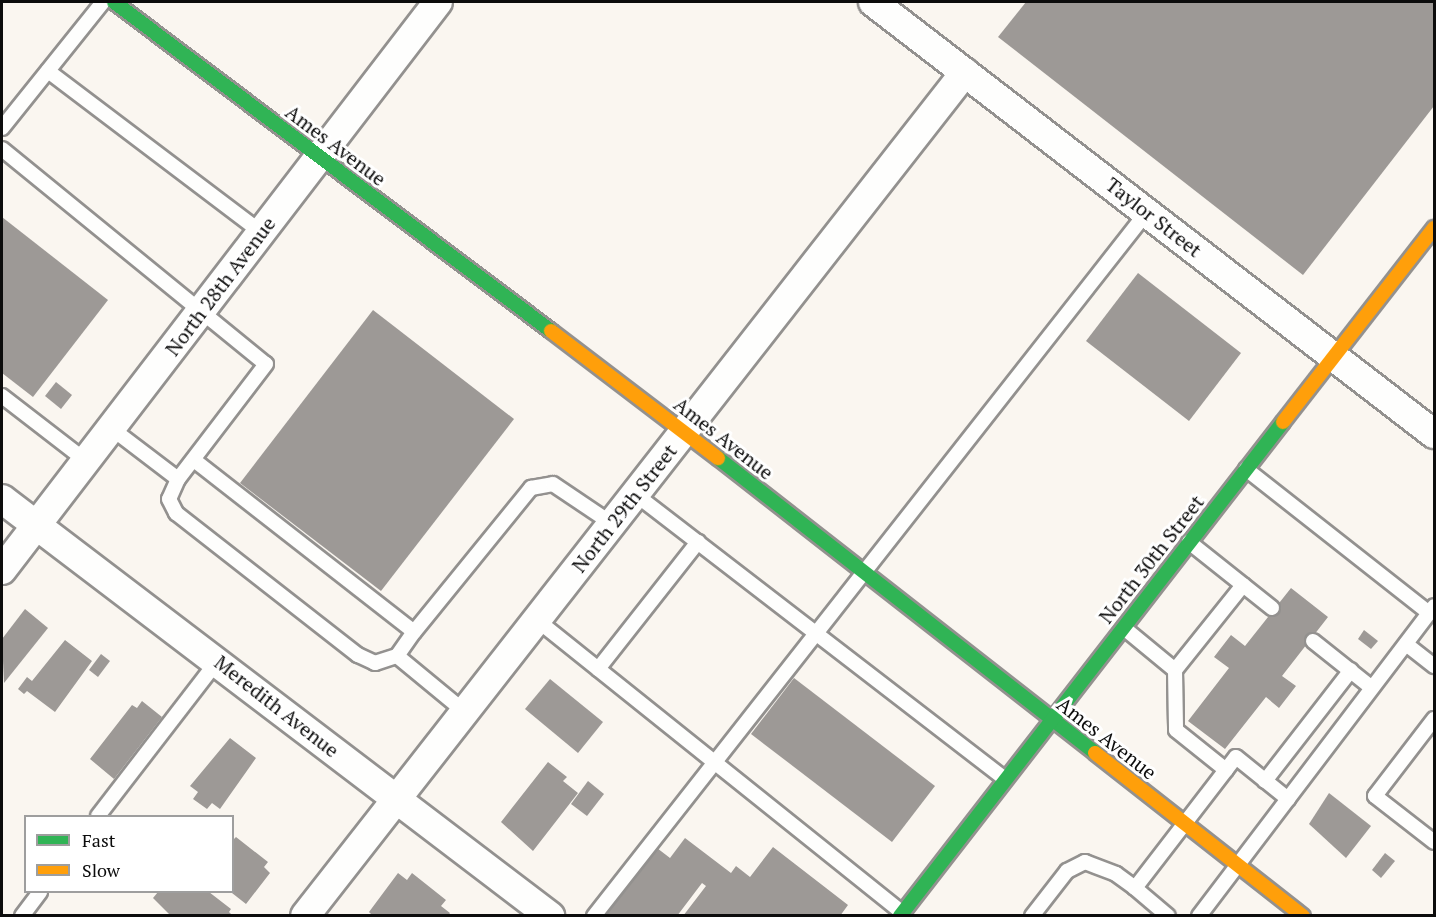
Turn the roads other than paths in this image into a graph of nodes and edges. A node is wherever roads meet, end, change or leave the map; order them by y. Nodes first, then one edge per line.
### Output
1 (103, 2) edge
2 (114, 2) edge
3 (438, 2) edge
4 (873, 2) edge
5 (48, 71) junction
6 (965, 72) junction
7 (2, 128) edge
8 (2, 149) edge
9 (319, 157) junction
10 (1147, 212) junction
11 (1434, 228) edge
12 (261, 232) junction
13 (200, 312) junction
14 (1334, 357) junction
15 (2, 396) edge
16 (111, 428) junction
17 (684, 431) junction
18 (1434, 434) edge
19 (194, 460) junction
20 (86, 461) junction
21 (1246, 470) junction
22 (178, 479) junction
23 (635, 494) junction
24 (2, 499) edge
25 (611, 523) junction
26 (38, 524) junction
27 (698, 542) junction
28 (1189, 542) junction
29 (2, 570) edge
30 (864, 572) junction
31 (1243, 585) junction
32 (1272, 608) dead end
33 (1432, 610) edge
34 (537, 620) junction
35 (1123, 627) junction
36 (414, 632) junction
37 (816, 634) junction
38 (1313, 641) dead end
39 (1406, 644) junction
40 (397, 656) junction
41 (218, 660) junction
42 (1434, 666) edge
43 (598, 669) junction
44 (1175, 670) junction
45 (1351, 670) junction
46 (1372, 688) junction
47 (465, 712) junction
48 (1434, 718) edge
49 (1052, 719) junction
50 (715, 763) junction
51 (1226, 770) junction
52 (1005, 779) junction
53 (1265, 781) junction
54 (397, 798) junction
55 (1288, 799) junction
56 (99, 815) edge
57 (1185, 824) junction
58 (1434, 842) edge
59 (1237, 865) junction
60 (1135, 888) junction
61 (38, 893) edge
62 (901, 914) edge
63 (1299, 914) edge
64 (22, 915) edge
65 (305, 915) edge
66 (550, 915) edge
67 (594, 915) edge
68 (1032, 915) edge
69 (1168, 915) edge
70 (1199, 915) edge

1 - 5 lane
2 - 9 main road, Ames Avenue
3 - 9 street, North 28th Avenue
4 - 6 street, Taylor Street
5 - 7 lane
5 - 12 lane
6 - 10 street, Taylor Street
6 - 17 street, North 29th Street
8 - 13 lane
9 - 12 street, North 28th Avenue
9 - 17 main road, Ames Avenue
10 - 14 street, Taylor Street
10 - 30 lane
11 - 14 main road, North 30th Street
12 - 13 street, North 28th Avenue
13 - 16 street, North 28th Avenue
13 - 19 lane
14 - 18 street, Taylor Street
14 - 21 main road, North 30th Street
15 - 20 lane
16 - 20 street, North 28th Avenue
16 - 22 lane
17 - 23 street, North 29th Street
17 - 30 main road, Ames Avenue
19 - 22 lane
19 - 36 lane
20 - 26 street, North 28th Avenue
21 - 28 main road, North 30th Street
21 - 33 lane
22 - 40 lane
23 - 25 street, North 29th Street
23 - 27 lane
24 - 26 street, Meredith Avenue
25 - 34 street, North 29th Street
25 - 36 lane
26 - 29 street, North 28th Avenue
26 - 41 street, Meredith Avenue
27 - 37 lane
27 - 43 lane
28 - 31 lane
28 - 35 main road, North 30th Street
30 - 37 lane
30 - 49 main road, Ames Avenue
31 - 32 lane
31 - 44 lane
33 - 39 lane
34 - 43 lane
34 - 47 street, North 29th Street
35 - 44 lane
35 - 49 main road, North 30th Street
36 - 40 lane
37 - 50 lane
37 - 52 lane
38 - 45 lane
39 - 42 lane
39 - 46 lane
40 - 47 lane
41 - 54 street, Meredith Avenue
41 - 56 lane
43 - 50 lane
44 - 51 lane
45 - 46 lane
45 - 53 lane
46 - 55 lane
47 - 54 street, North 29th Street
48 - 58 lane
49 - 52 main road, North 30th Street
49 - 57 main road, Ames Avenue
50 - 62 lane
50 - 67 lane
51 - 53 lane
51 - 57 lane
52 - 62 main road, North 30th Street
53 - 55 lane
54 - 65 street, North 29th Street
54 - 66 street, Meredith Avenue
55 - 59 lane
57 - 59 main road, Ames Avenue
57 - 60 lane
59 - 63 main road, Ames Avenue
59 - 70 lane
60 - 68 lane
60 - 69 lane
61 - 64 lane

